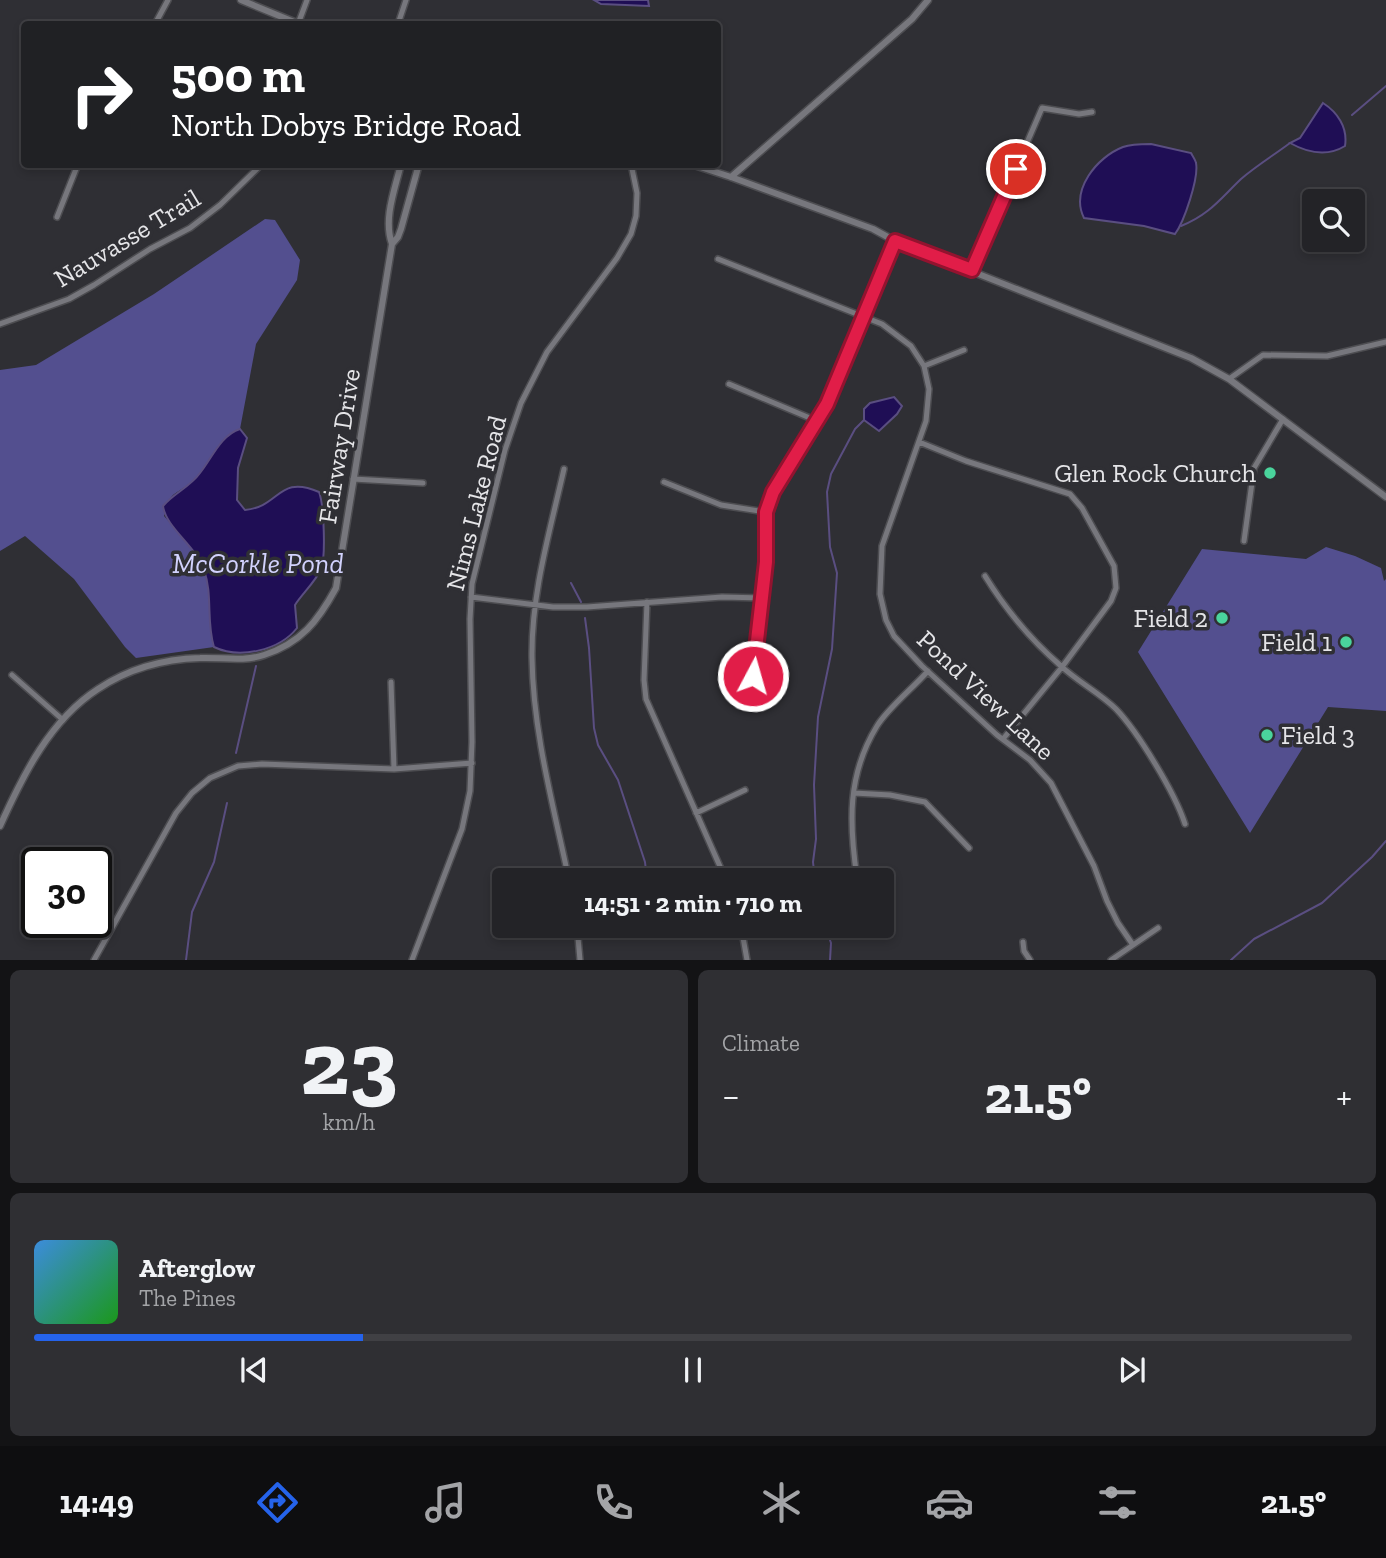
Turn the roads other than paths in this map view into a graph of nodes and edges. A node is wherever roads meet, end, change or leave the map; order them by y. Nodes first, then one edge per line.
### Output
1 (168, 0) edge
2 (242, 0) edge
3 (307, 0) edge
4 (406, 0) edge
5 (928, 0) edge
6 (157, 21) edge
7 (291, 21) edge
8 (299, 21) edge
9 (399, 21) edge
10 (1092, 112) dead end
11 (76, 168) edge
12 (258, 168) edge
13 (400, 168) edge
14 (418, 168) edge
15 (632, 168) edge
16 (703, 168) edge
17 (731, 177) junction
18 (57, 217) dead end
19 (895, 241) junction
20 (392, 244) junction
21 (718, 259) dead end
22 (972, 270) junction
23 (864, 315) junction
24 (0, 324) edge
25 (1386, 342) edge
26 (964, 350) dead end
27 (924, 366) junction
28 (1229, 379) junction
29 (729, 384) dead end
30 (1283, 419) junction
31 (817, 421) junction
32 (919, 442) junction
33 (564, 468) dead end
34 (353, 479) junction
35 (664, 482) dead end
36 (424, 483) dead end
37 (1386, 497) edge
38 (766, 512) junction
39 (1244, 541) dead end
40 (985, 576) dead end
41 (471, 597) junction
42 (763, 598) junction
43 (647, 602) junction
44 (537, 604) junction
45 (1062, 667) junction
46 (928, 671) junction
47 (12, 674) dead end
48 (753, 676) dead end
49 (391, 682) dead end
50 (63, 720) junction
51 (1003, 739) junction
52 (472, 763) junction
53 (394, 769) junction
54 (745, 790) dead end
55 (853, 793) junction
56 (696, 813) junction
57 (1185, 824) dead end
58 (0, 826) edge
59 (968, 848) dead end
60 (567, 868) edge
61 (721, 868) edge
62 (856, 868) edge
63 (1158, 928) dead end
64 (578, 938) edge
65 (743, 938) edge
66 (1023, 942) dead end
67 (1133, 945) junction
68 (94, 960) edge
69 (412, 960) edge
70 (580, 960) edge
71 (747, 960) edge
72 (1030, 960) edge
73 (1111, 960) edge

1 - 6 street
2 - 7 street
3 - 8 street
4 - 9 street
5 - 17 street
10 - 22 street
11 - 18 street
12 - 24 street, Nauvasse Trail
13 - 20 street, Fairway Drive
14 - 20 street, Fairway Drive
15 - 41 street, Nims Lake Road
16 - 17 street
17 - 19 street
19 - 22 street
19 - 23 street
20 - 34 street, Fairway Drive
21 - 23 street, Pond View Lane
22 - 28 street
23 - 27 street, Pond View Lane
23 - 31 street
25 - 28 street
26 - 27 street
27 - 32 street, Pond View Lane
28 - 30 street
29 - 31 street
30 - 37 street
30 - 39 street
31 - 38 street
32 - 45 street
32 - 46 street, Pond View Lane
33 - 44 street
34 - 36 street
34 - 50 street, Fairway Drive
35 - 38 street
38 - 42 street
40 - 45 street
41 - 44 street
41 - 52 street, Nims Lake Road
42 - 43 street
42 - 48 street
43 - 44 street
43 - 56 street
44 - 60 street
45 - 51 street
45 - 57 street
46 - 51 street, Pond View Lane
46 - 55 street
47 - 50 street
49 - 53 street
50 - 58 street, Fairway Drive
51 - 67 street, Pond View Lane
52 - 53 street
52 - 69 street, Nims Lake Road
53 - 68 street
54 - 56 street
55 - 59 street
55 - 62 street
56 - 61 street
63 - 67 street
64 - 70 street
65 - 71 street
66 - 72 street
67 - 73 street

